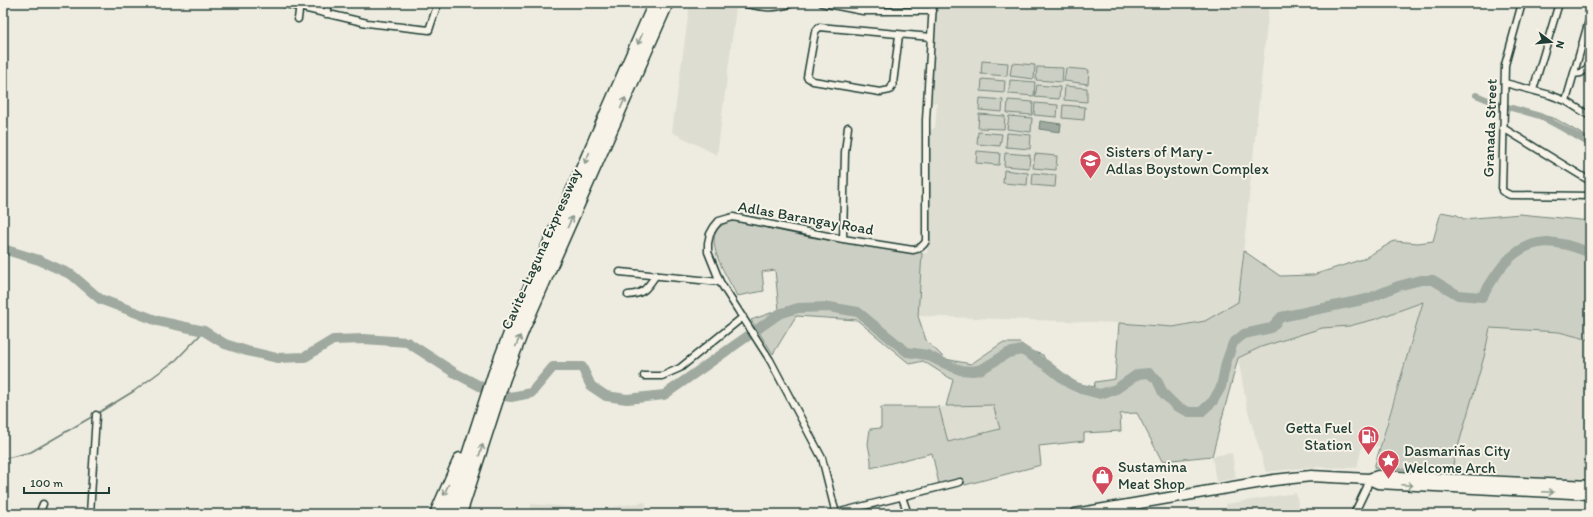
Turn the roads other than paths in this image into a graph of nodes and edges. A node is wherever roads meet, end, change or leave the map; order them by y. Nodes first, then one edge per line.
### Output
1 (282, 3) edge
2 (329, 3) edge
3 (438, 3) edge
4 (655, 3) edge
5 (667, 3) edge
6 (741, 3) edge
7 (793, 3) edge
8 (822, 3) edge
9 (933, 3) edge
10 (1522, 3) edge
11 (1559, 3) edge
12 (299, 5) edge
13 (772, 5) edge
14 (933, 11) junction
15 (326, 14) junction
16 (1590, 17) edge
17 (298, 19) dead end
18 (898, 35) junction
19 (1587, 36) edge
20 (931, 37) junction
21 (1590, 66) edge
22 (1574, 74) junction
23 (1505, 83) junction
24 (1533, 90) junction
25 (1566, 101) junction
26 (1590, 116) edge
27 (848, 127) dead end
28 (1503, 128) junction
29 (1590, 181) edge
30 (1590, 196) edge
31 (843, 239) junction
32 (620, 272) dead end
33 (656, 275) junction
34 (720, 282) junction
35 (628, 295) dead end
36 (743, 317) junction
37 (499, 376) junction
38 (644, 376) dead end
39 (490, 405) junction
40 (96, 416) dead end
41 (1369, 479) junction
42 (960, 482) dead end
43 (1590, 486) edge
44 (1590, 494) edge
45 (902, 497) junction
46 (42, 504) dead end
47 (1081, 513) edge
48 (39, 514) edge
49 (90, 514) edge
50 (436, 514) edge
51 (449, 514) edge
52 (460, 514) edge
53 (836, 514) edge
54 (908, 514) edge
55 (1354, 514) edge

1 - 12 street
2 - 15 street
3 - 15 street
4 -> 37 highway, Cavite–Laguna Expressway
37 -> 5 highway, Cavite–Laguna Expressway
6 - 13 street
7 - 13 street
8 - 14 street
9 - 14 street, Adlas Barangay Road
10 - 23 street, Granada Street
11 - 24 street
12 - 15 street
12 - 17 street
14 - 20 street, Adlas Barangay Road
16 - 19 street
18 - 18 street
18 - 20 street
19 - 22 street
20 - 31 street, Adlas Barangay Road
21 - 22 street
22 - 25 street
23 - 24 street
23 - 28 street, Granada Street
24 - 25 street
25 - 26 street
27 - 31 street
28 - 29 street
28 - 30 street, Granada Street
31 - 34 street, Adlas Barangay Road
32 - 33 street
33 - 34 street
33 - 35 street
34 - 36 street, Adlas Barangay Road
36 - 38 street
36 - 53 street, Adlas Barangay Road
37 - 39 highway, Cavite–Laguna Expressway
39 -> 50 highway
39 - 51 highway, Cavite–Laguna Expressway
52 -> 39 highway, Cavite–Laguna Expressway
40 - 49 street
41 - 43 main road
41 -> 44 main road
41 - 47 main road
41 - 55 street
42 - 45 street
45 - 53 street
45 - 54 street
46 - 48 street

